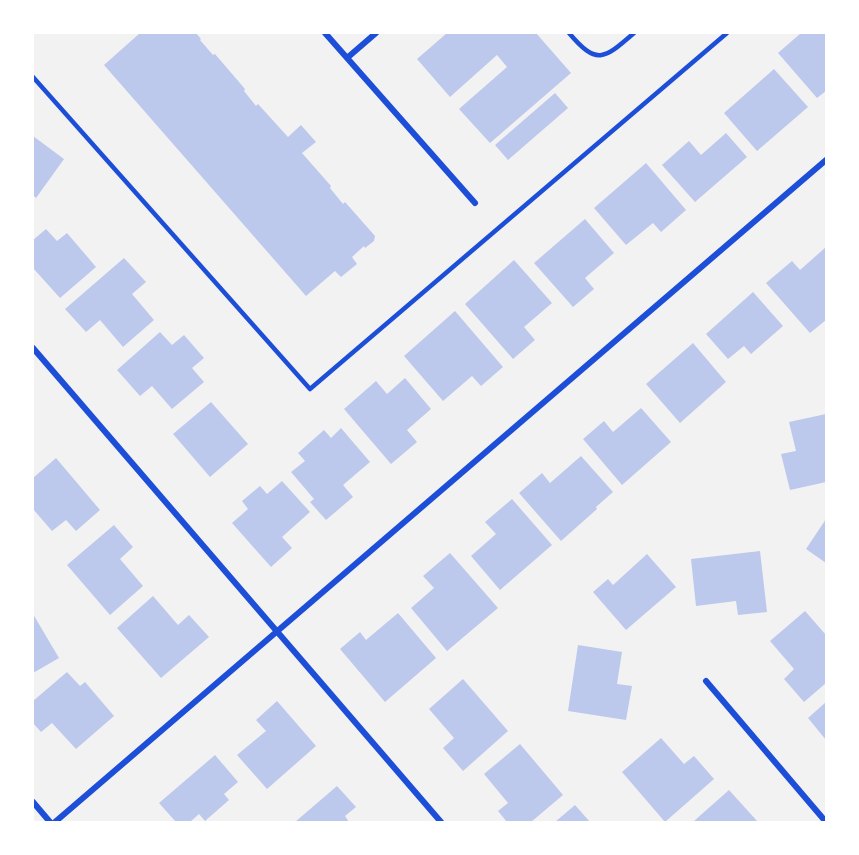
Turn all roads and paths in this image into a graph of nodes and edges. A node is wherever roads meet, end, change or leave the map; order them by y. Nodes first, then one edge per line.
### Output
1 (326, 33) edge
2 (376, 33) edge
3 (569, 33) edge
4 (634, 33) edge
5 (728, 33) edge
6 (347, 58) junction
7 (33, 76) edge
8 (826, 159) edge
9 (475, 203) dead end
10 (33, 348) edge
11 (277, 631) junction
12 (706, 681) dead end
13 (33, 802) edge
14 (50, 822) edge
15 (55, 822) edge
16 (441, 822) edge
17 (826, 822) edge

1 - 6 street
2 - 6 street
3 - 4 lane
5 - 7 lane
6 - 9 street
8 - 11 street
10 - 11 street
11 - 15 street
11 - 16 street
12 - 17 street
13 - 14 street

